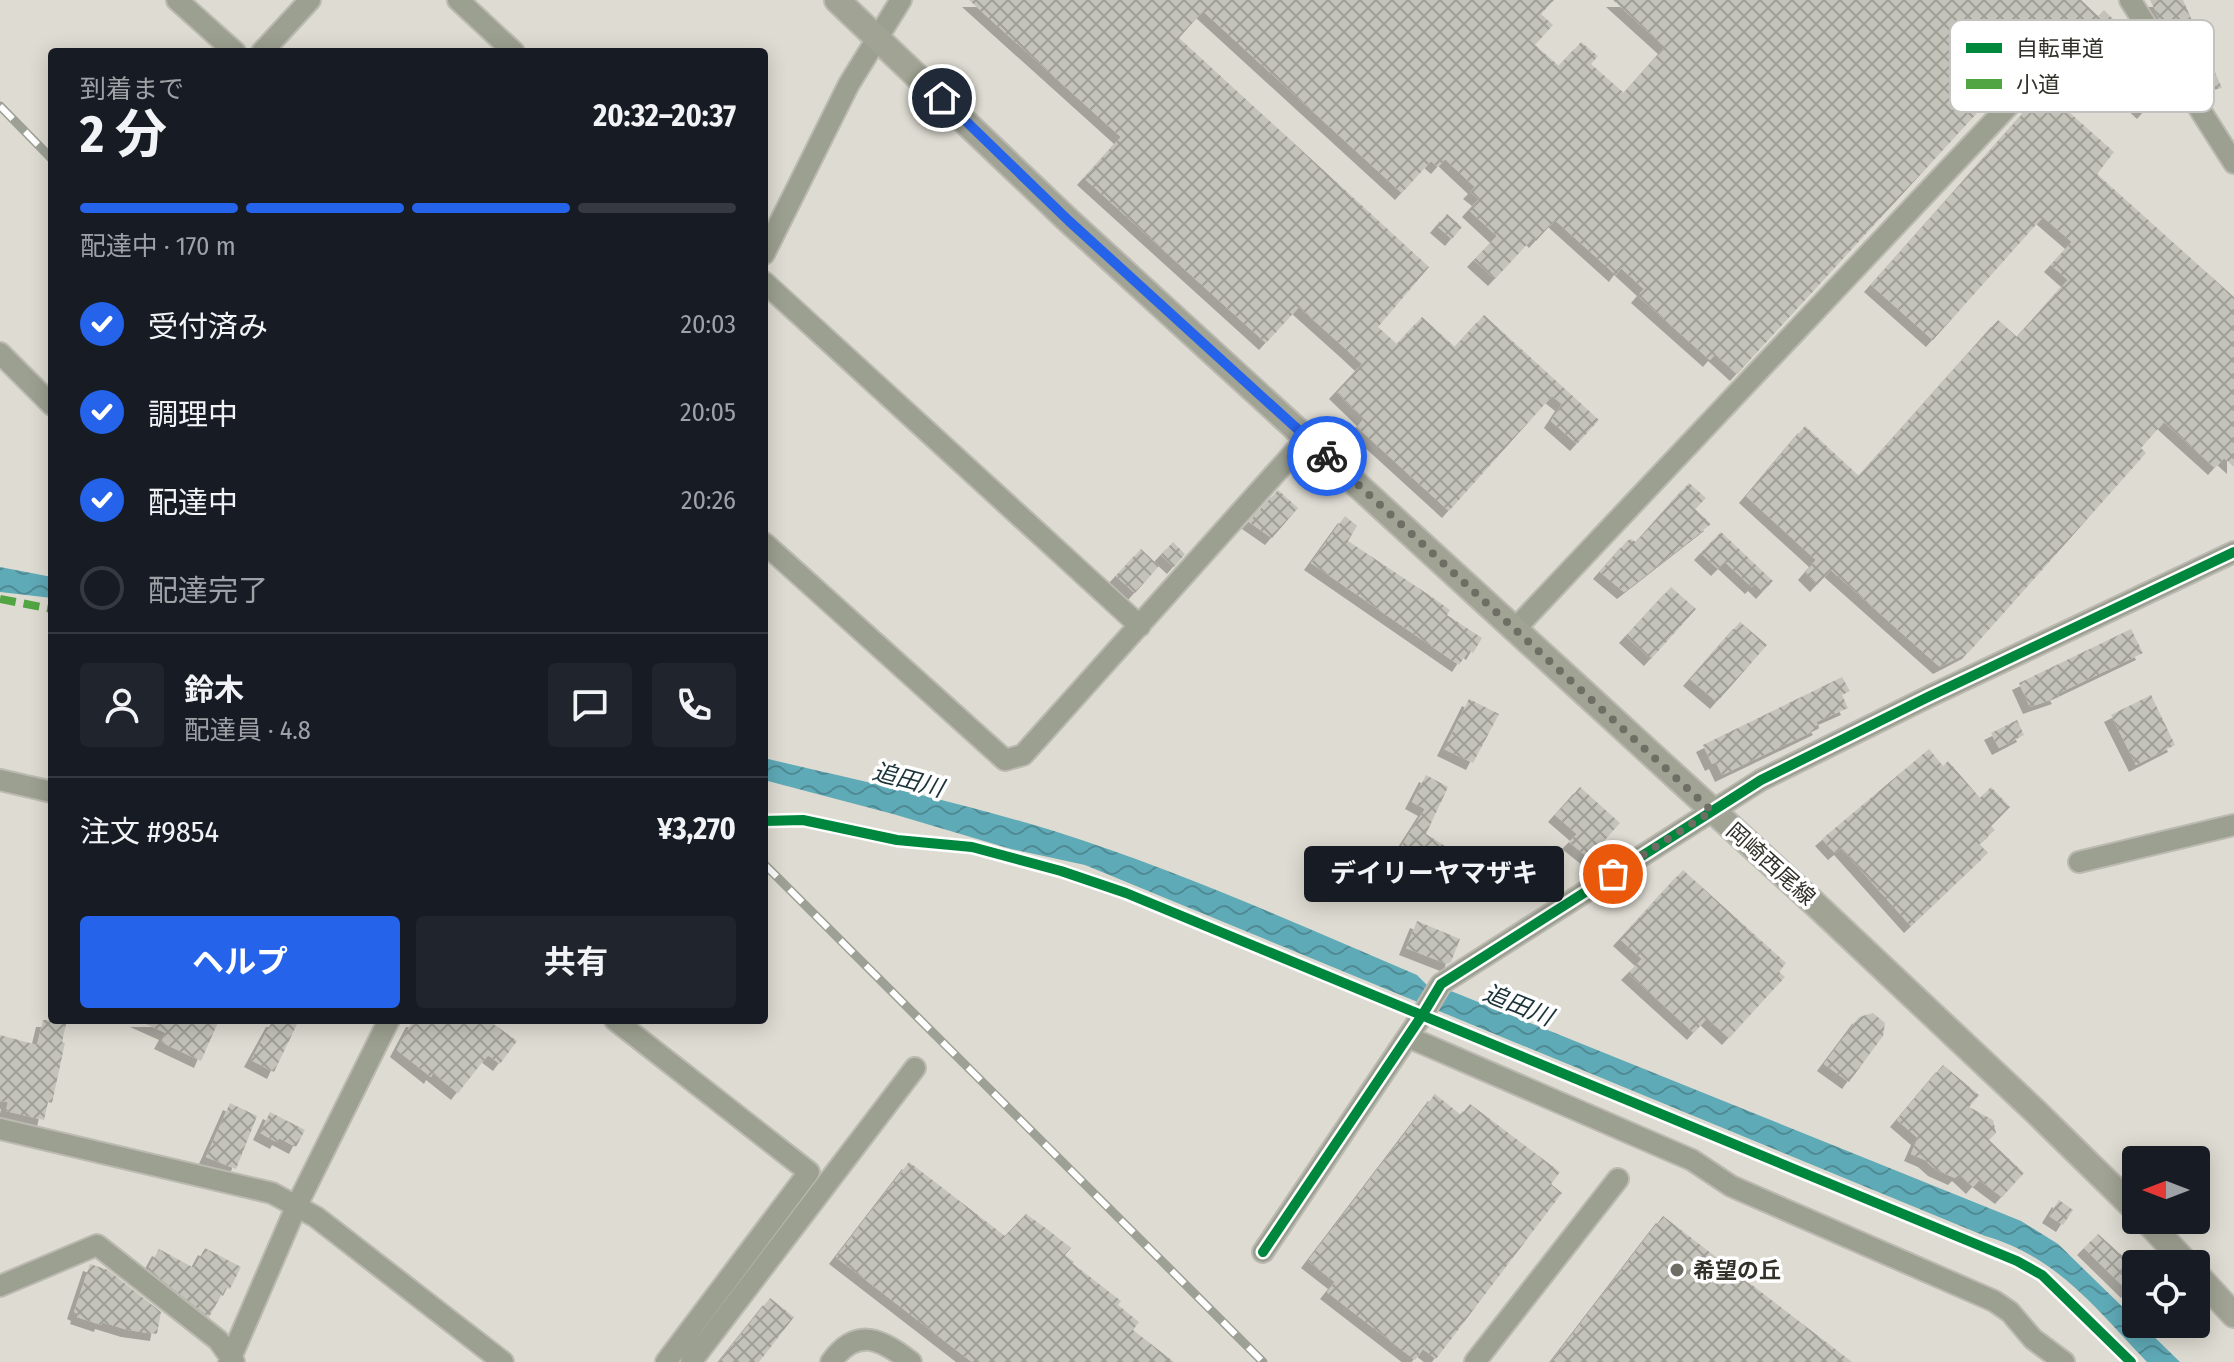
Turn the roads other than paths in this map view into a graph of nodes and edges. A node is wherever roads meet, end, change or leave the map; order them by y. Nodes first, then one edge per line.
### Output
1 (177, 0) edge
2 (310, 0) edge
3 (458, 0) edge
4 (837, 0) edge
5 (901, 0) edge
6 (2130, 0) edge
7 (2143, 20) edge
8 (878, 37) junction
9 (231, 48) edge
10 (266, 48) edge
11 (510, 48) edge
12 (2003, 112) edge
13 (2201, 112) edge
14 (2234, 163) edge
15 (768, 246) edge
16 (768, 286) edge
17 (0, 353) edge
18 (48, 401) edge
19 (1307, 438) junction
20 (768, 547) edge
21 (2234, 552) edge
22 (1140, 626) junction
23 (1514, 630) junction
24 (0, 780) edge
25 (48, 791) edge
26 (1712, 811) junction
27 (2234, 825) edge
28 (2079, 862) dead end
29 (387, 1024) edge
30 (620, 1024) edge
31 (1408, 1037) junction
32 (915, 1068) dead end
33 (0, 1129) edge
34 (1618, 1179) dead end
35 (2122, 1196) edge
36 (297, 1205) junction
37 (2159, 1234) edge
38 (2174, 1250) edge
39 (1263, 1252) dead end
40 (0, 1286) edge
41 (2210, 1289) edge
42 (2234, 1315) edge
43 (232, 1360) edge
44 (503, 1362) edge
45 (666, 1362) edge
46 (691, 1362) edge
47 (831, 1362) edge
48 (911, 1362) edge
49 (1475, 1362) edge
50 (2064, 1362) edge

1 - 9 street
2 - 10 street
3 - 11 street
4 - 8 main road, 岡崎西尾線
5 - 8 street
6 - 7 street
8 - 15 street
8 - 19 main road, 岡崎西尾線
12 - 23 street
13 - 14 street
16 - 22 street
17 - 18 street
19 - 22 street
19 - 23 main road, 岡崎西尾線
20 - 22 street
21 - 26 street
23 - 26 main road, 岡崎西尾線
24 - 25 street
26 - 31 street
26 - 35 main road, 岡崎西尾線
27 - 28 street
29 - 36 street
30 - 45 street
31 - 39 street
31 - 50 street
32 - 46 street
33 - 36 street
34 - 49 street
36 - 43 street
36 - 44 street
37 - 38 main road
40 - 43 street
41 - 42 main road
47 - 48 street

